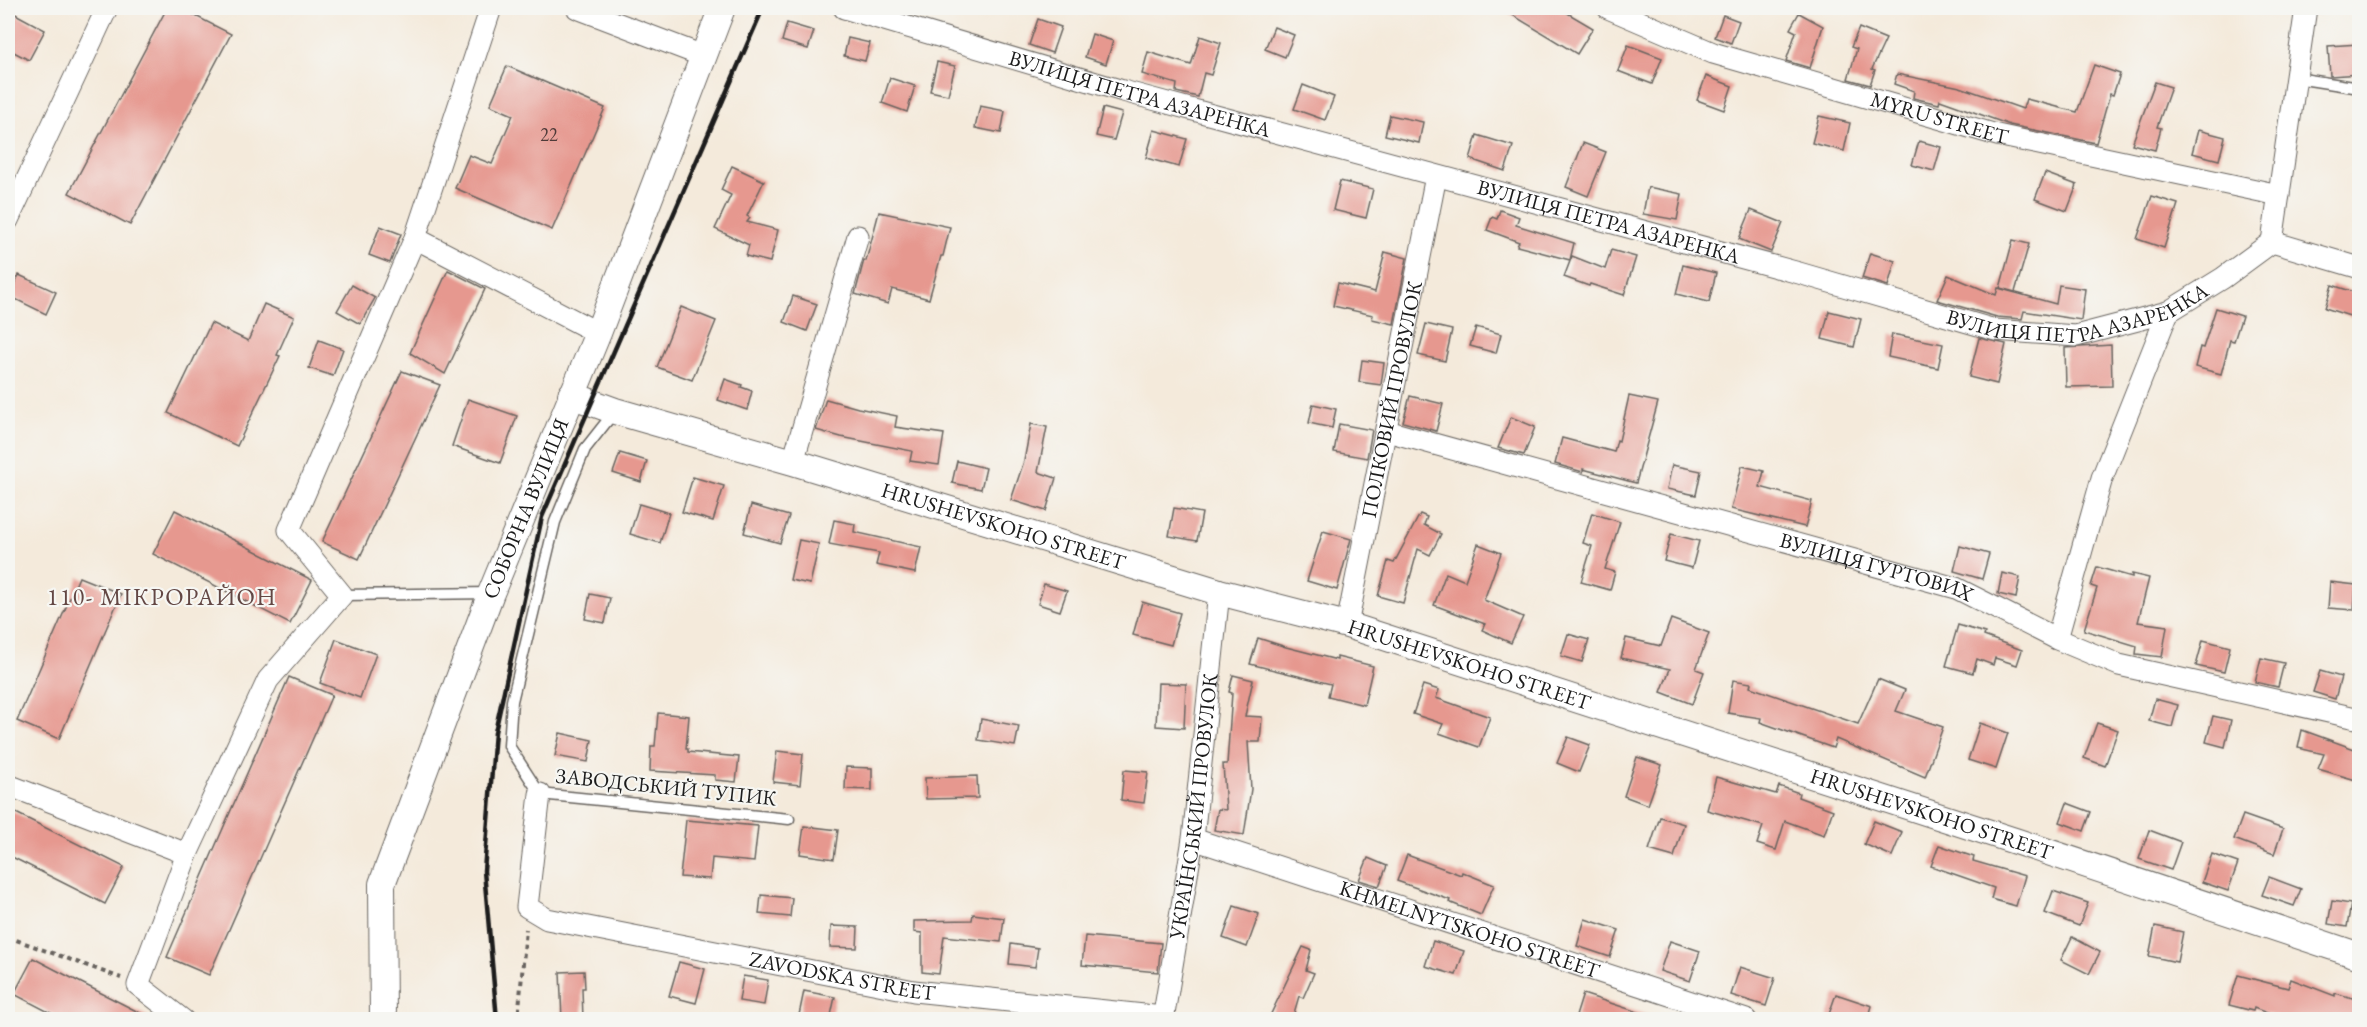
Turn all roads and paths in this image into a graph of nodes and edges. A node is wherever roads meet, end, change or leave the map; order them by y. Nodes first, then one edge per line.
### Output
1 (107, 8) edge
2 (491, 8) edge
3 (577, 8) edge
4 (722, 8) edge
5 (844, 8) edge
6 (1608, 8) edge
7 (2306, 8) edge
8 (703, 56) junction
9 (2296, 78) junction
10 (2360, 88) edge
11 (17, 176) edge
12 (1436, 176) junction
13 (2279, 195) junction
14 (8, 220) edge
15 (858, 236) dead end
16 (415, 238) junction
17 (2272, 242) junction
18 (2360, 268) edge
19 (2168, 312) junction
20 (598, 333) junction
21 (571, 395) junction
22 (615, 411) junction
23 (1388, 431) junction
24 (793, 462) junction
25 (491, 592) junction
26 (1220, 592) junction
27 (342, 595) junction
28 (1347, 625) junction
29 (2057, 639) junction
30 (2360, 719) edge
31 (8, 784) edge
32 (540, 794) junction
33 (789, 819) dead end
34 (1194, 839) junction
35 (187, 854) junction
36 (527, 907) junction
37 (8, 937) edge
38 (2360, 956) edge
39 (138, 985) junction
40 (1163, 1018) edge
41 (183, 1020) edge
42 (382, 1020) edge
43 (518, 1020) edge
44 (1746, 1020) edge

1 - 11 street
2 - 16 street
3 - 8 street
4 - 8 street, СОБОРНА ВУЛИЦЯ
5 - 12 street, ВУЛИЦЯ ПЕТРА АЗАРЕНКА
6 - 13 street, MYRU STREET
7 - 9 street
8 - 20 street, СОБОРНА ВУЛИЦЯ
9 - 10 lane
9 - 13 street
11 - 14 street
12 - 19 street, ВУЛИЦЯ ПЕТРА АЗАРЕНКА
12 - 23 street, ПОЛКОВИЙ ПРОВУЛОК
13 - 17 street
15 - 24 street
16 - 20 street
16 - 27 street
17 - 18 street
17 - 19 street, ВУЛИЦЯ ПЕТРА АЗАРЕНКА
19 - 29 street
20 - 21 street, СОБОРНА ВУЛИЦЯ
21 - 22 street, HRUSHEVSKOHO STREET
21 - 25 street, СОБОРНА ВУЛИЦЯ
22 - 24 street, HRUSHEVSKOHO STREET
22 - 32 lane, СОБОРНА ВУЛИЦЯ
23 - 28 street, ПОЛКОВИЙ ПРОВУЛОК
23 - 29 street, ВУЛИЦЯ ГУРТОВИХ
24 - 26 street, HRUSHEVSKOHO STREET
25 - 27 lane
25 - 42 street, СОБОРНА ВУЛИЦЯ
26 - 28 street, HRUSHEVSKOHO STREET
26 - 34 street, УКРАЇНСЬКИЙ ПРОВУЛОК
27 - 35 street
28 - 38 street, HRUSHEVSKOHO STREET
29 - 30 street, ВУЛИЦЯ ГУРТОВИХ
31 - 35 street
32 - 33 lane, ЗАВОДСЬКИЙ ТУПИК
32 - 36 street
34 - 40 street, УКРАЇНСЬКИЙ ПРОВУЛОК
34 - 44 street, KHMELNYTSKOHO STREET
35 - 39 street
36 - 40 street, ZAVODSKA STREET
36 - 43 path
37 - 39 path
39 - 41 street

